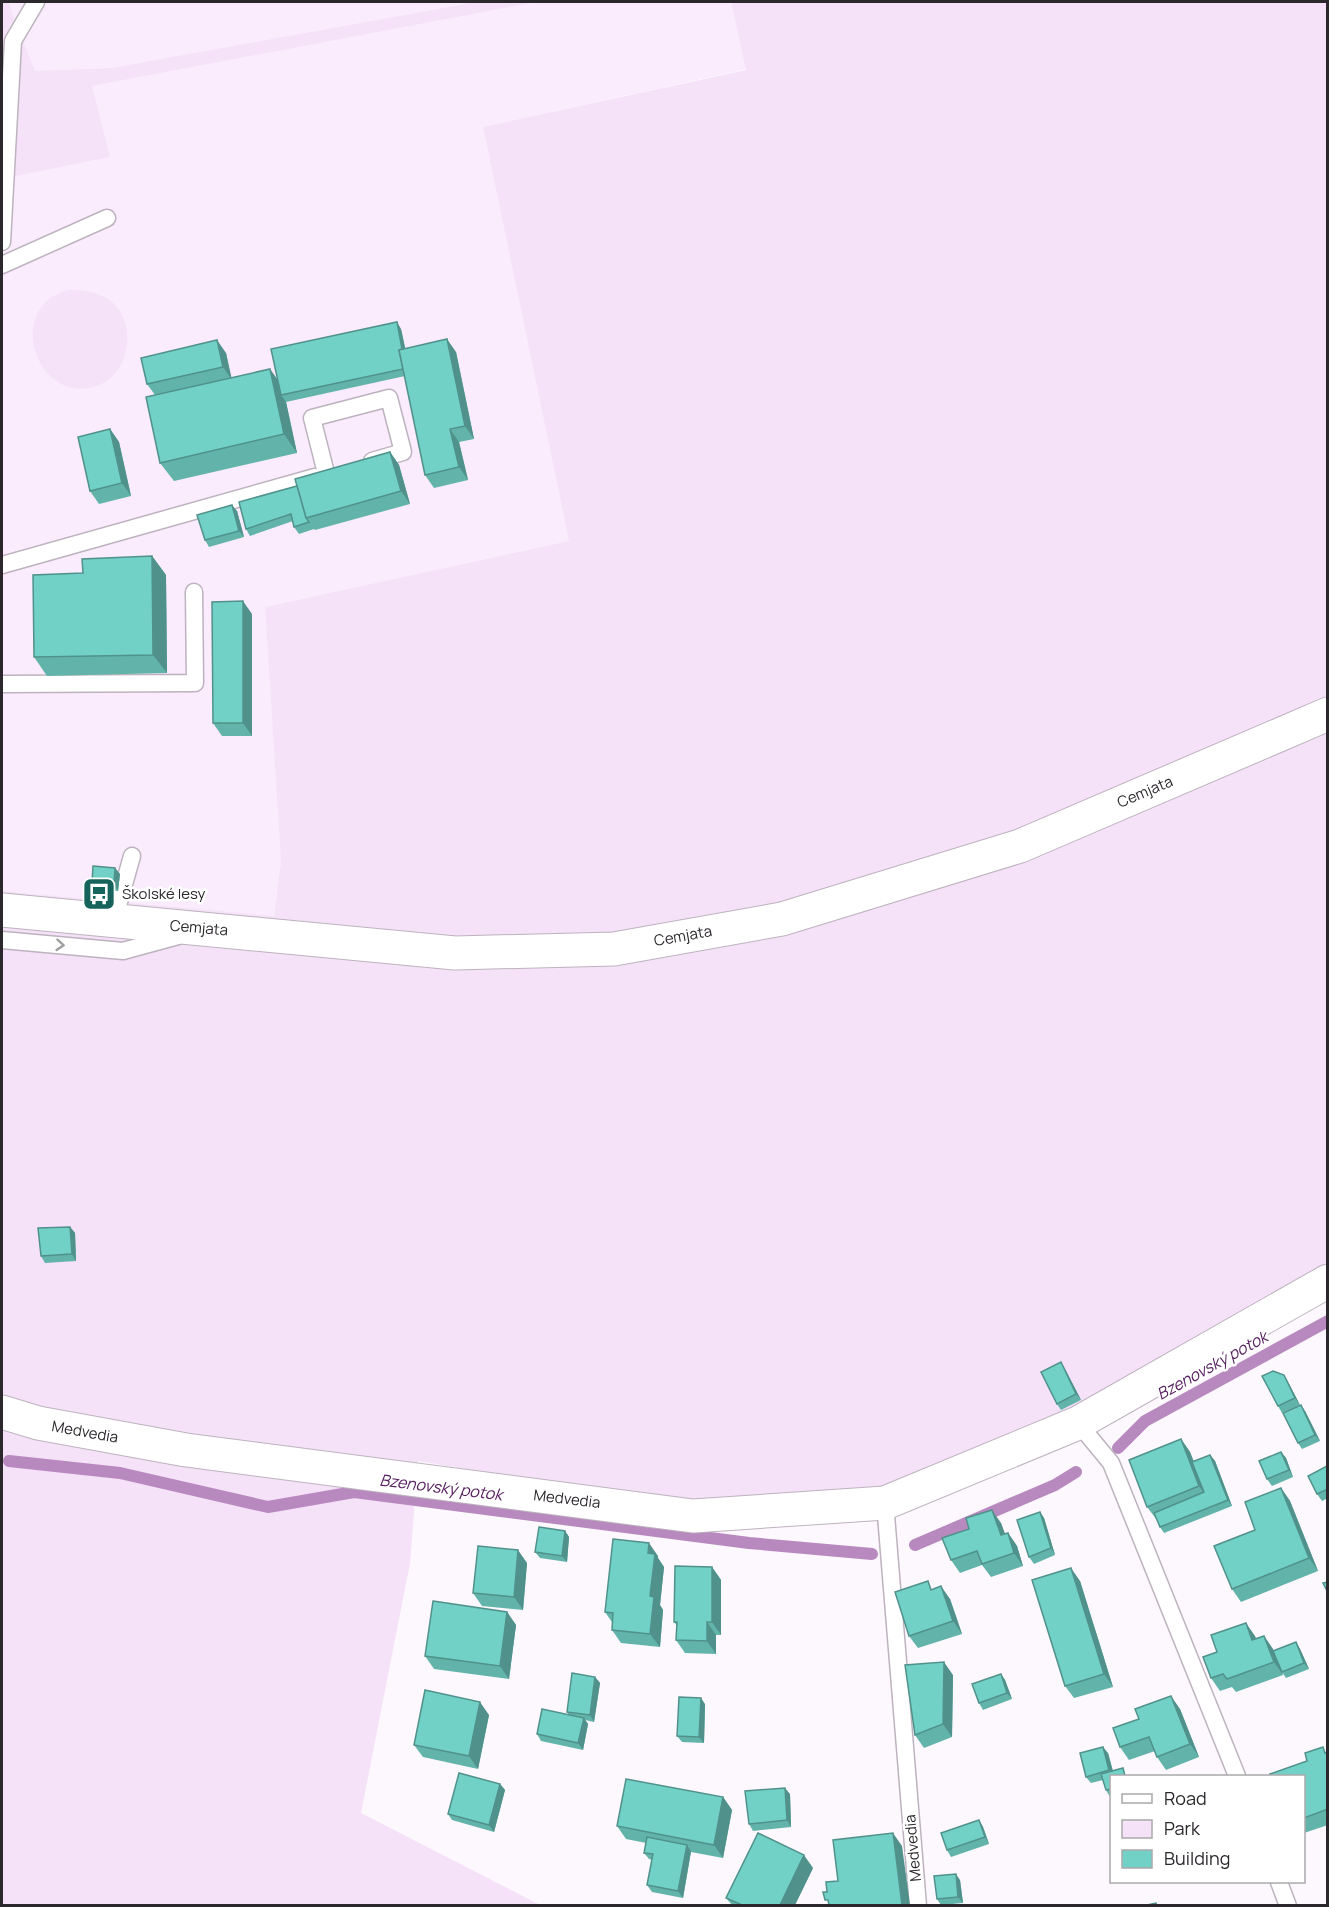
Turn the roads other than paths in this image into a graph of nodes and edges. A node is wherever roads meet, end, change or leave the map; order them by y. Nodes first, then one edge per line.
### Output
1 (36, 2) edge
2 (107, 218) dead end
3 (2, 242) edge
4 (2, 265) edge
5 (359, 464) edge
6 (2, 565) edge
7 (194, 592) dead end
8 (2, 684) edge
9 (1328, 714) edge
10 (132, 856) dead end
11 (2, 910) edge
12 (114, 920) junction
13 (203, 929) junction
14 (2, 940) edge
15 (1328, 1281) edge
16 (2, 1412) edge
17 (1078, 1423) junction
18 (885, 1503) junction
19 (1237, 1775) edge
20 (1280, 1883) edge
21 (918, 1905) edge
22 (1288, 1905) edge

1 - 3 lane
2 - 4 lane
5 - 6 lane
7 - 8 lane
9 - 13 street, Cemjata
10 - 12 lane
11 - 12 street, Cemjata
12 - 13 street, Cemjata
14 -> 13 lane
15 - 17 street, Medvedia
16 - 18 street, Medvedia
17 - 18 street, Medvedia
17 - 19 lane
18 - 21 lane, Medvedia
20 - 22 lane

